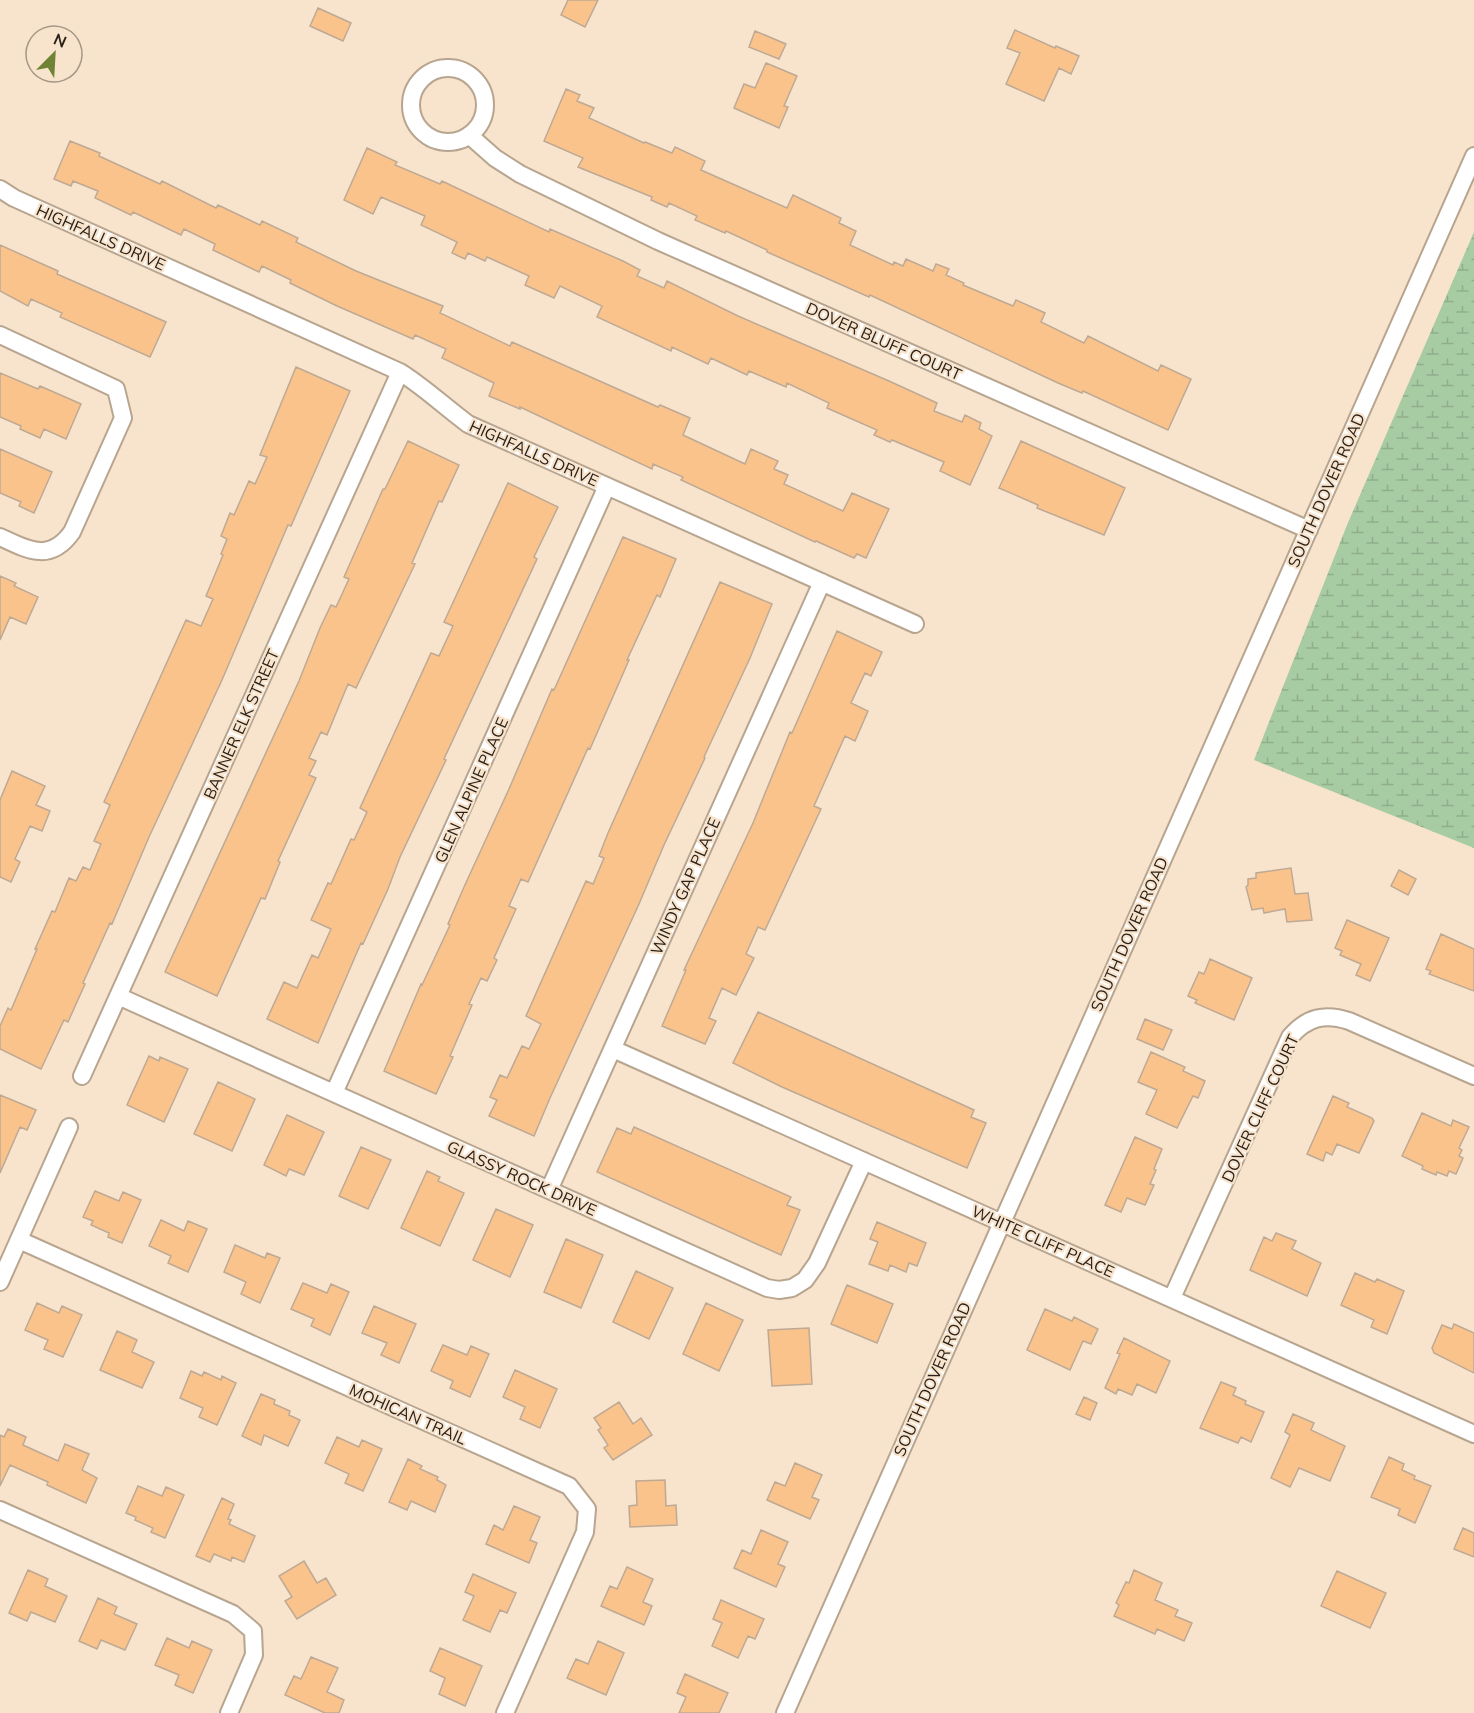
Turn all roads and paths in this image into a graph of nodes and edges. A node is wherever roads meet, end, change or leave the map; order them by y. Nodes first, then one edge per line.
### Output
1 (470, 135) junction
2 (1474, 156) edge
3 (0, 189) edge
4 (0, 335) edge
5 (400, 372) junction
6 (607, 486) junction
7 (1309, 530) junction
8 (0, 537) edge
9 (822, 582) junction
10 (915, 624) dead end
11 (118, 996) junction
12 (613, 1049) junction
13 (82, 1076) dead end
14 (1474, 1076) edge
15 (334, 1093) junction
16 (69, 1127) dead end
17 (864, 1161) junction
18 (549, 1190) junction
19 (1001, 1222) junction
20 (19, 1240) junction
21 (0, 1282) edge
22 (1172, 1298) junction
23 (1474, 1434) edge
24 (0, 1510) edge
25 (229, 1713) edge
26 (505, 1713) edge
27 (785, 1713) edge

1 - 1 street
1 - 7 street, DOVER BLUFF COURT
2 - 7 street, SOUTH DOVER ROAD
3 - 5 street, HIGHFALLS DRIVE
4 - 8 street
5 - 6 street, HIGHFALLS DRIVE
5 - 11 street, BANNER ELK STREET
6 - 9 street, HIGHFALLS DRIVE
6 - 15 street, GLEN ALPINE PLACE
7 - 19 street, SOUTH DOVER ROAD
9 - 10 street, HIGHFALLS DRIVE
9 - 12 street, WINDY GAP PLACE
11 - 13 street, BANNER ELK STREET
11 - 15 street, GLASSY ROCK DRIVE
12 - 17 street, WHITE CLIFF PLACE
12 - 18 street, WINDY GAP PLACE
14 - 22 street, DOVER CLIFF COURT
15 - 18 street, GLASSY ROCK DRIVE
16 - 20 street
17 - 18 street, GLASSY ROCK DRIVE
17 - 19 street, WHITE CLIFF PLACE
19 - 22 street, WHITE CLIFF PLACE
19 - 27 street, SOUTH DOVER ROAD
20 - 21 street
20 - 26 street, MOHICAN TRAIL
22 - 23 street, WHITE CLIFF PLACE
24 - 25 street

